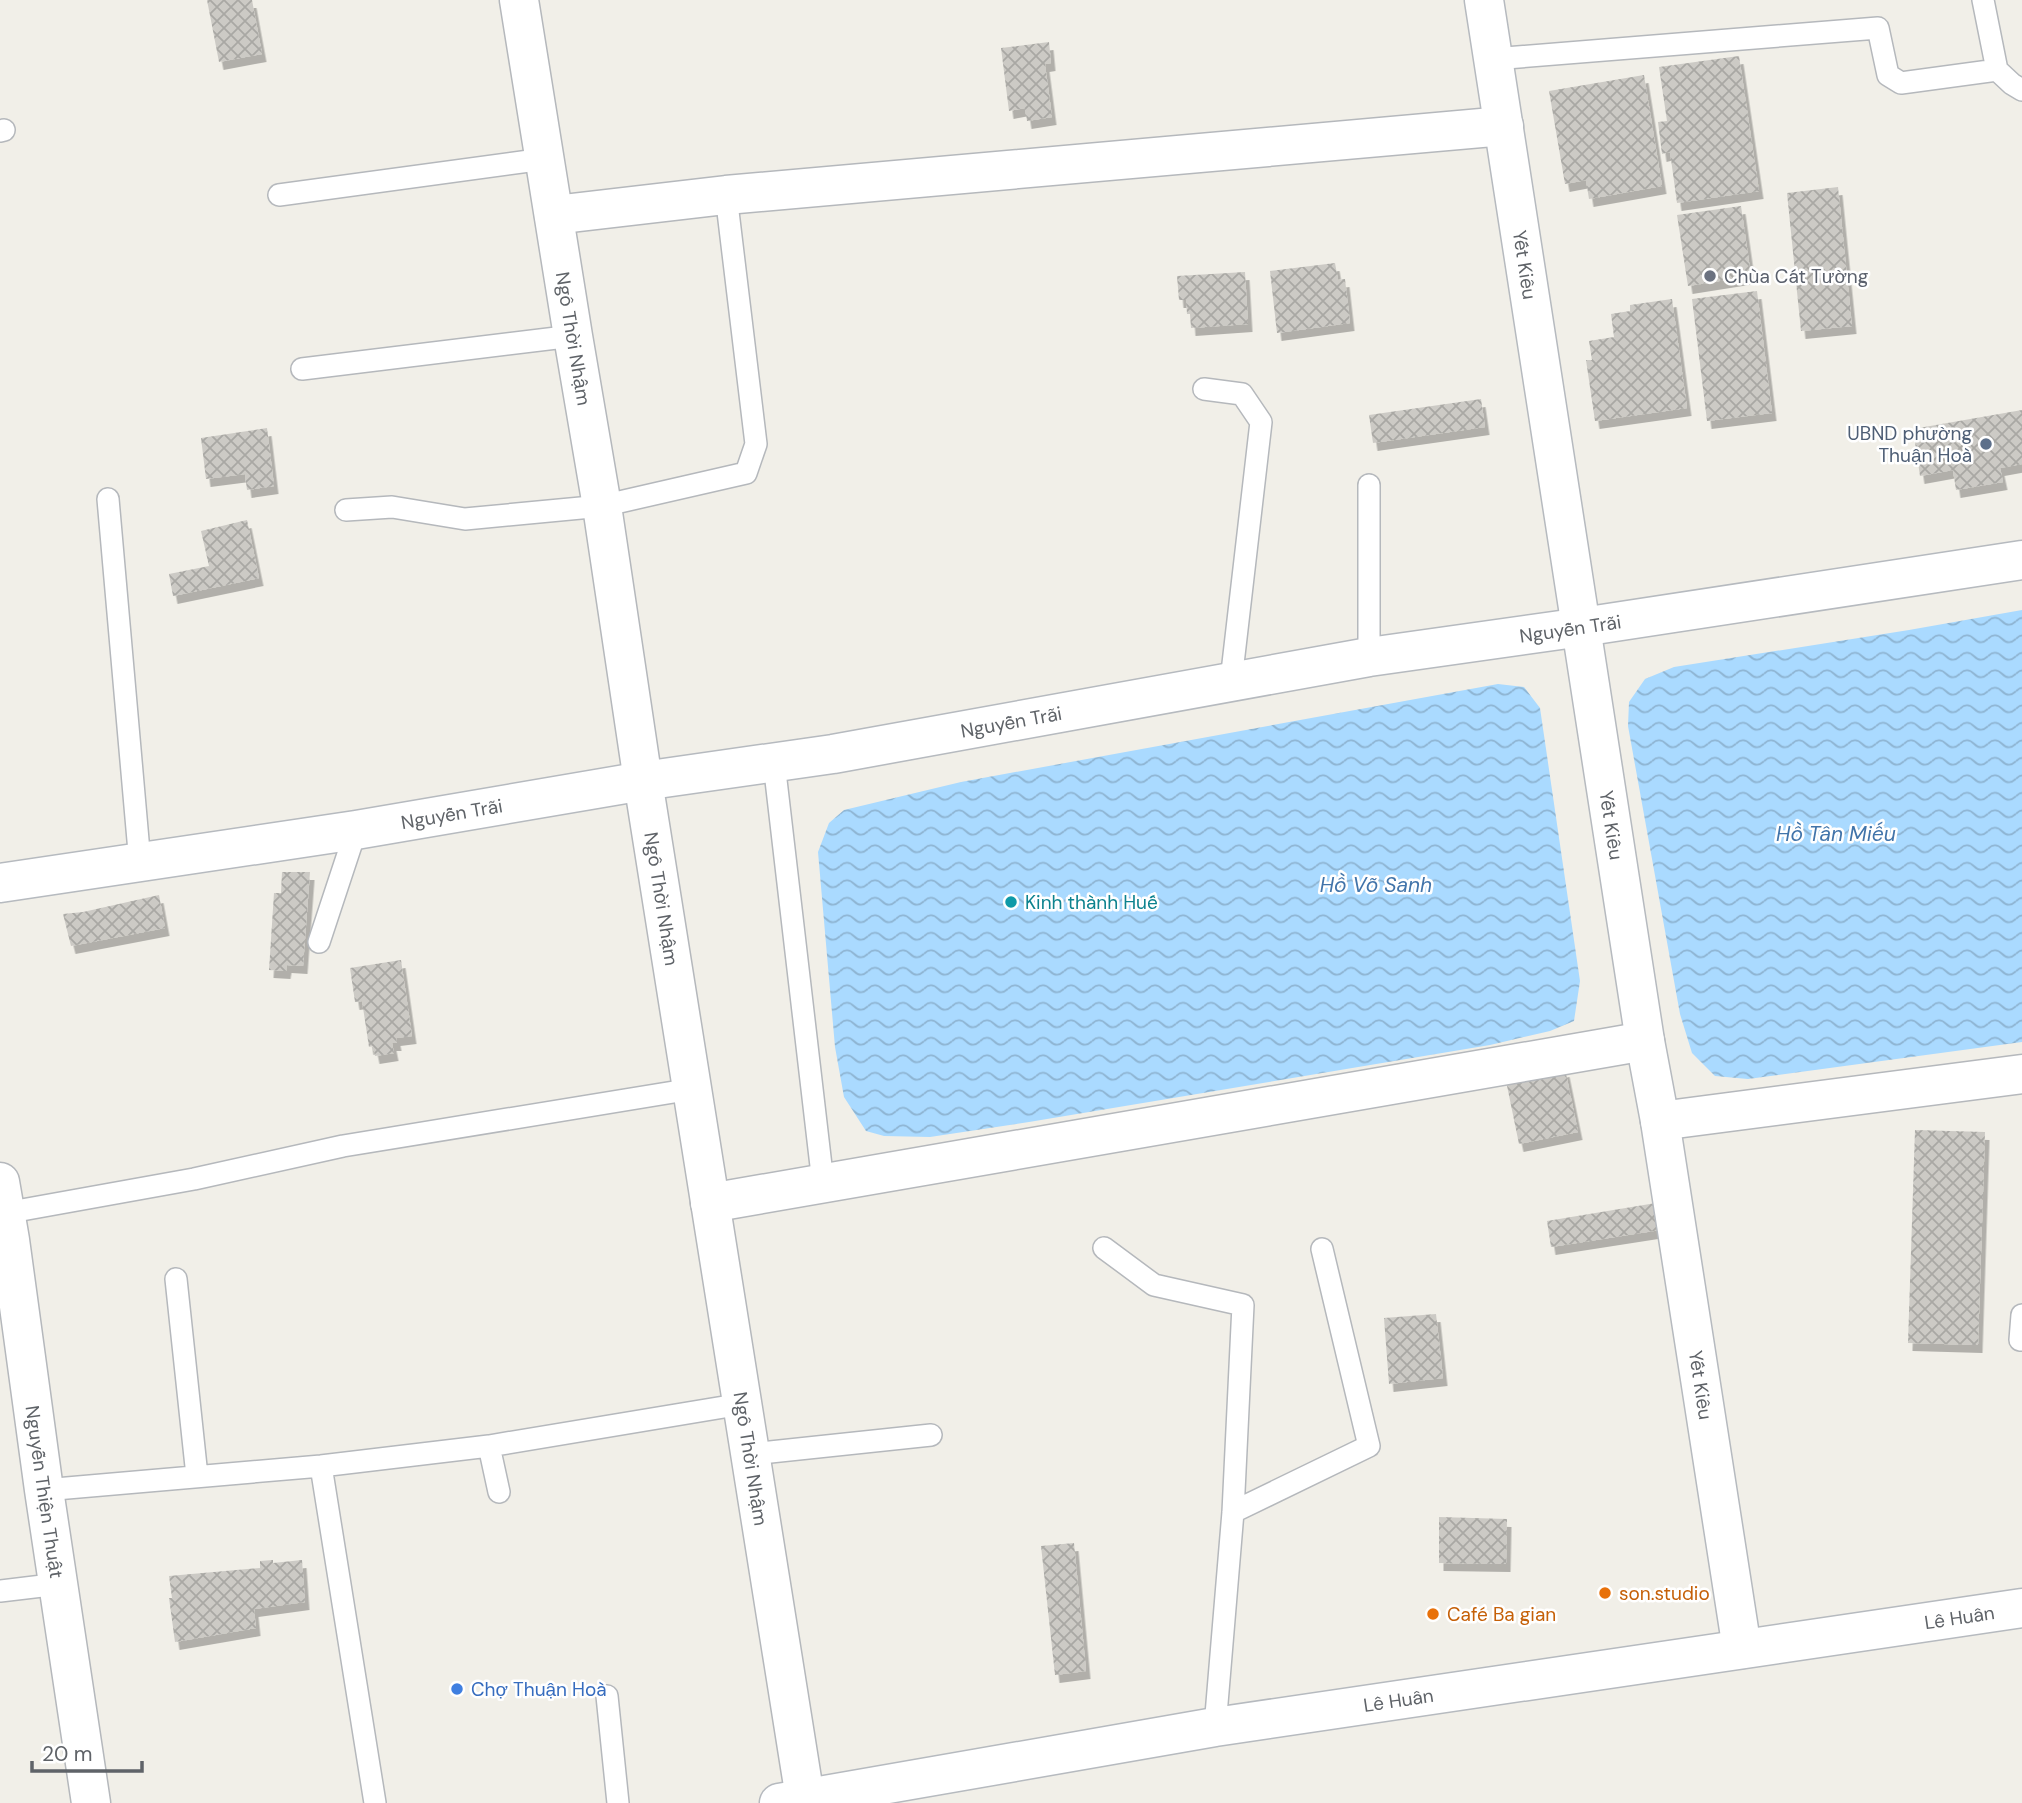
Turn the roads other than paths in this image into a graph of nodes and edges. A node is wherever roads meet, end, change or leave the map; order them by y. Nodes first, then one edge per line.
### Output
1 (519, 0) edge
2 (1484, 0) edge
3 (1983, 0) edge
4 (1493, 59) junction
5 (1997, 70) junction
6 (2022, 90) edge
7 (1504, 126) junction
8 (544, 159) junction
9 (279, 195) dead end
10 (726, 195) junction
11 (554, 215) junction
12 (573, 337) junction
13 (302, 369) dead end
14 (1204, 389) dead end
15 (1369, 485) dead end
16 (108, 499) dead end
17 (602, 506) junction
18 (346, 510) dead end
19 (2022, 560) edge
20 (1582, 628) junction
21 (1369, 657) junction
22 (1231, 681) junction
23 (774, 762) junction
24 (643, 781) junction
25 (356, 830) junction
26 (140, 863) junction
27 (0, 883) edge
28 (319, 942) dead end
29 (1645, 1041) junction
30 (2022, 1074) edge
31 (692, 1089) junction
32 (1660, 1121) junction
33 (823, 1183) junction
34 (710, 1202) junction
35 (4, 1219) edge
36 (1104, 1248) dead end
37 (1322, 1249) dead end
38 (176, 1279) dead end
39 (2022, 1315) edge
40 (2022, 1340) edge
41 (742, 1404) junction
42 (931, 1435) dead end
43 (489, 1446) junction
44 (751, 1454) junction
45 (321, 1466) junction
46 (197, 1476) junction
47 (44, 1490) junction
48 (499, 1492) dead end
49 (1233, 1512) junction
50 (59, 1584) junction
51 (0, 1591) edge
52 (2022, 1608) edge
53 (1742, 1649) junction
54 (607, 1696) dead end
55 (1215, 1727) junction
56 (792, 1801) edge
57 (91, 1803) edge
58 (374, 1803) edge
59 (618, 1803) edge

1 - 8 street, Ngô Thời Nhậm
2 - 4 street, Yết Kiêu
3 - 5 lane
4 - 5 lane
4 - 7 street, Yết Kiêu
5 - 6 lane
7 - 10 street
7 - 20 street, Yết Kiêu
8 - 9 lane
8 - 11 street, Ngô Thời Nhậm
10 - 11 street
10 - 17 lane
11 - 12 street, Ngô Thời Nhậm
12 - 13 lane
12 - 17 street, Ngô Thời Nhậm
14 - 22 lane
15 - 21 lane
16 - 26 lane
17 - 18 lane
17 - 24 street, Ngô Thời Nhậm
19 - 20 street, Nguyễn Trãi
20 - 21 street, Nguyễn Trãi
20 - 29 street, Yết Kiêu
21 - 22 street, Nguyễn Trãi
22 - 23 street, Nguyễn Trãi
23 - 24 street, Nguyễn Trãi
23 - 33 lane
24 - 25 street, Nguyễn Trãi
24 - 31 street, Ngô Thời Nhậm
25 - 26 street, Nguyễn Trãi
25 - 28 lane
26 - 27 street, Nguyễn Trãi
29 - 32 street, Yết Kiêu
29 - 33 street
30 - 32 street
31 - 34 street, Ngô Thời Nhậm
31 - 35 lane
32 - 53 street, Yết Kiêu
33 - 34 street
34 - 41 street, Ngô Thời Nhậm
35 - 47 street, Nguyễn Thiện Thuật
36 - 49 lane
37 - 49 lane
38 - 46 lane
39 - 40 lane
41 - 43 lane
41 - 44 street, Ngô Thời Nhậm
42 - 44 lane
43 - 45 lane
43 - 48 lane
44 - 56 street, Ngô Thời Nhậm
45 - 46 lane
45 - 58 lane
46 - 47 lane
47 - 50 street, Nguyễn Thiện Thuật
49 - 55 lane
50 - 51 lane
50 - 57 street, Nguyễn Thiện Thuật
52 - 53 street, Lê Huân
53 - 55 street, Lê Huân
54 - 59 lane
55 - 56 street, Lê Huân

